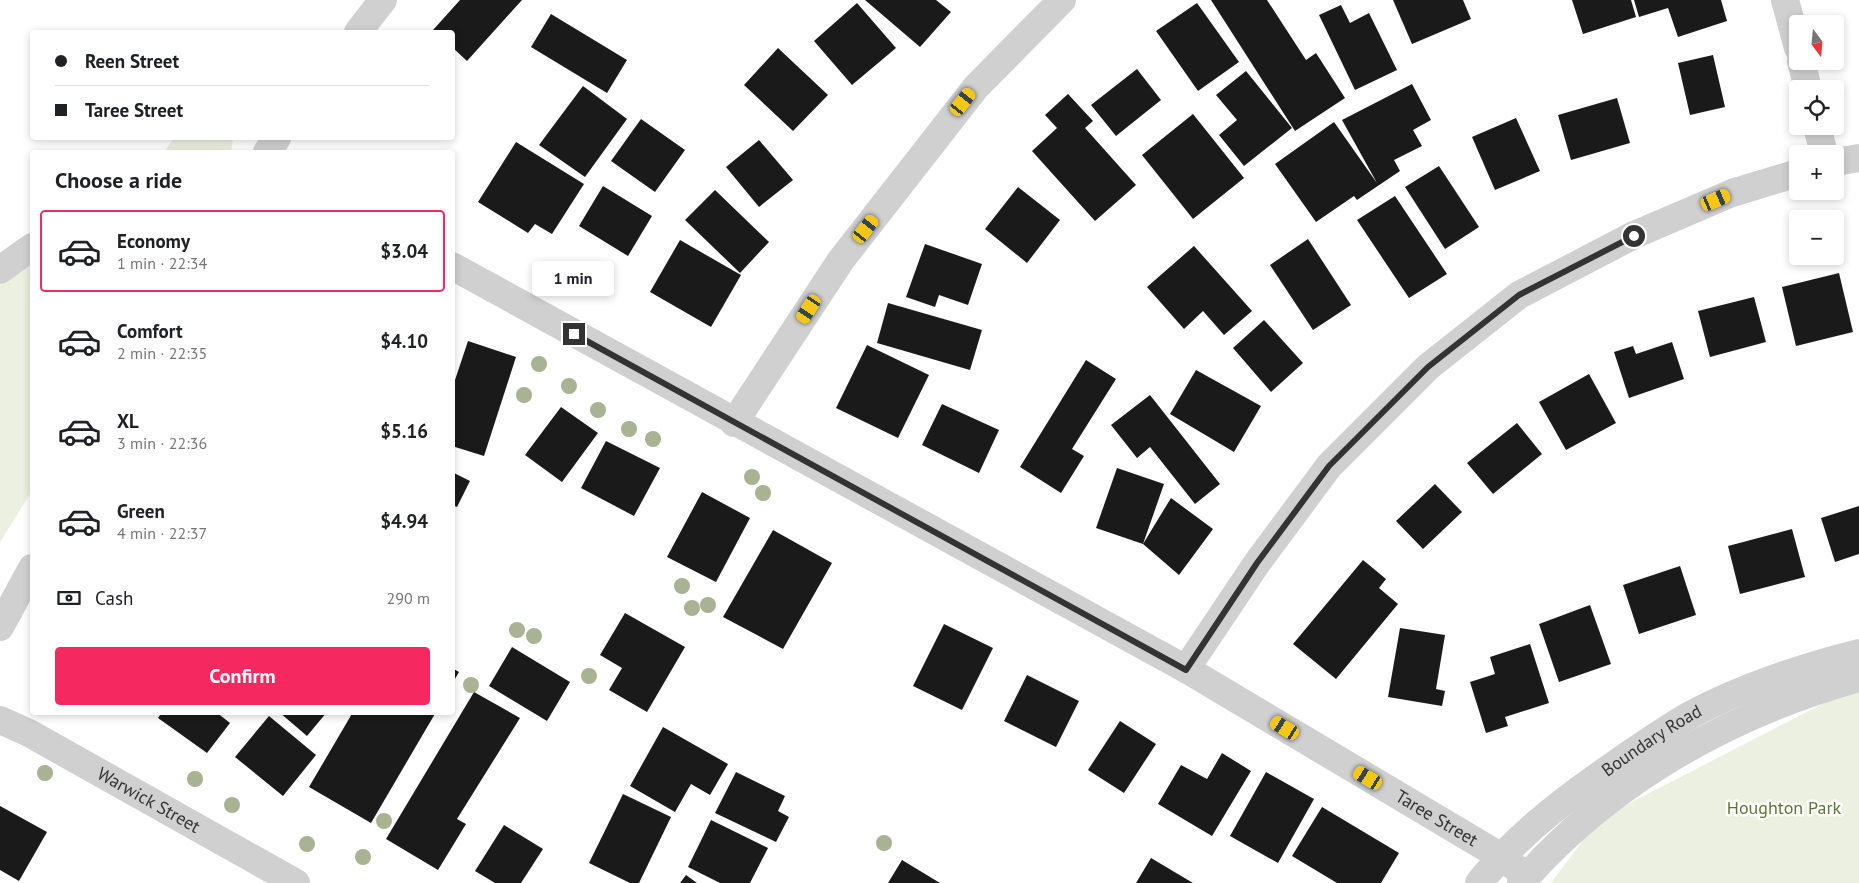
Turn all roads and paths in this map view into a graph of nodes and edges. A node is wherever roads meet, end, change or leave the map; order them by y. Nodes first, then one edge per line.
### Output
1 (383, 0) edge
2 (1062, 0) edge
3 (1785, 0) edge
4 (1789, 15) edge
5 (360, 30) edge
6 (276, 140) edge
7 (269, 150) edge
8 (1859, 158) edge
9 (1844, 160) edge
10 (1789, 176) edge
11 (30, 248) edge
12 (455, 268) edge
13 (0, 270) edge
14 (734, 423) junction
15 (30, 572) edge
16 (0, 627) edge
17 (1859, 653) edge
18 (1186, 670) junction
19 (1859, 678) edge
20 (0, 720) edge
21 (1500, 856) junction
22 (1524, 879) edge
23 (296, 883) edge
24 (1479, 883) edge

1 - 5 street
2 - 14 street
3 - 4 street
6 - 7 street
8 - 9 street
10 - 18 street
11 - 13 street
12 - 14 street, Taree Street
14 - 18 street, Taree Street
15 - 16 street
17 - 21 street, Boundary Road
18 - 21 street, Taree Street
19 - 22 street, Boundary Road
20 - 23 street, Warwick Street
21 - 22 street, Taree Street
21 - 24 street, Boundary Road

